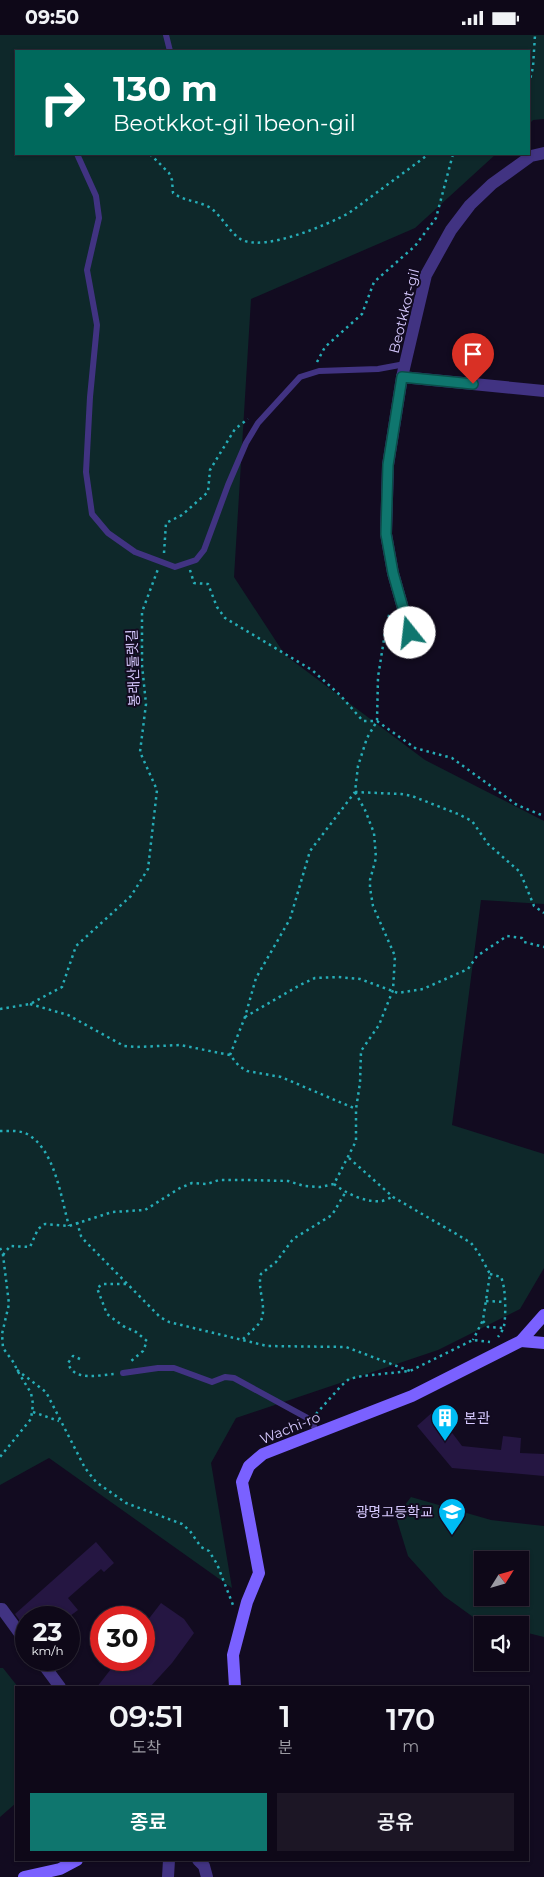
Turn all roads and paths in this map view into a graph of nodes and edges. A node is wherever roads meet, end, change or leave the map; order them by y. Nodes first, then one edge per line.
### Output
1 (166, 35) edge
2 (535, 35) edge
3 (170, 50) edge
4 (530, 80) edge
5 (544, 153) edge
6 (77, 155) edge
7 (151, 155) edge
8 (428, 155) edge
9 (453, 155) edge
10 (405, 364) junction
11 (310, 374) junction
12 (402, 377) junction
13 (544, 391) edge
14 (252, 417) dead end
15 (161, 561) junction
16 (191, 562) junction
17 (398, 589) junction
18 (410, 633) dead end
19 (377, 721) junction
20 (355, 792) junction
21 (544, 816) edge
22 (544, 913) edge
23 (544, 947) edge
24 (393, 990) junction
25 (30, 1004) junction
26 (0, 1009) edge
27 (245, 1017) junction
28 (230, 1055) junction
29 (356, 1109) junction
30 (0, 1131) edge
31 (349, 1158) junction
32 (334, 1184) junction
33 (345, 1193) junction
34 (393, 1197) junction
35 (77, 1222) junction
36 (69, 1225) junction
37 (0, 1248) edge
38 (1, 1254) edge
39 (490, 1275) junction
40 (128, 1284) junction
41 (486, 1301) junction
42 (505, 1302) junction
43 (544, 1315) edge
44 (483, 1321) junction
45 (504, 1327) junction
46 (243, 1339) junction
47 (473, 1340) junction
48 (521, 1341) junction
49 (544, 1343) edge
50 (80, 1359) dead end
51 (17, 1370) junction
52 (410, 1371) junction
53 (123, 1373) junction
54 (33, 1412) junction
55 (311, 1420) junction
56 (59, 1421) junction
57 (317, 1433) junction
58 (0, 1457) edge
59 (0, 1609) edge
60 (242, 1621) junction
61 (15, 1626) edge
62 (48, 1671) edge
63 (59, 1686) edge
64 (235, 1686) edge
65 (75, 1861) edge
66 (169, 1861) edge
67 (199, 1861) edge
68 (24, 1877) edge
69 (168, 1877) edge
70 (207, 1877) edge

1 - 3 lane
2 - 4 path
5 - 10 street, Beotkkot-gil
6 - 15 lane
7 - 8 path
9 - 11 path
10 - 11 lane
10 - 12 street, Beotkkot-gil
11 - 16 lane
12 - 13 street
12 - 17 street, Beotkkot-gil
14 - 15 path, 봉래산둘렛길
15 - 16 lane
15 - 25 path, 봉래산둘렛길
16 - 19 path
17 - 18 street, Beotkkot-gil
17 - 19 path
19 - 20 path
19 - 21 path
20 - 22 path
20 - 24 path
20 - 27 path
23 - 24 path
24 - 27 path
24 - 29 path
25 - 26 path, 봉래산둘렛길
25 - 28 path
27 - 28 path
28 - 29 path
29 - 31 path
30 - 36 path
31 - 32 path
31 - 34 path
32 - 33 path
32 - 35 path
33 - 34 path
33 - 46 path
34 - 39 path
35 - 36 path
35 - 40 path
36 - 38 path
37 - 38 path
38 - 51 path
39 - 41 path
39 - 42 path
40 - 46 path
40 - 53 path
41 - 42 path
41 - 44 path
42 - 45 path
43 - 48 main road, Wachi-ro
44 - 45 path
44 - 47 path
45 - 47 path
46 - 52 path
47 - 52 path
48 - 49 main road
48 - 57 main road, Wachi-ro
50 - 53 path
51 - 54 path
51 - 56 path
52 - 55 path
53 - 55 lane
54 - 56 path
54 - 58 path
55 - 57 lane
56 - 60 path
57 - 60 main road, Wachi-ro
59 - 61 street
60 - 64 main road, Wachi-ro
62 - 63 street
65 - 68 main road
66 - 69 street
67 - 70 street

